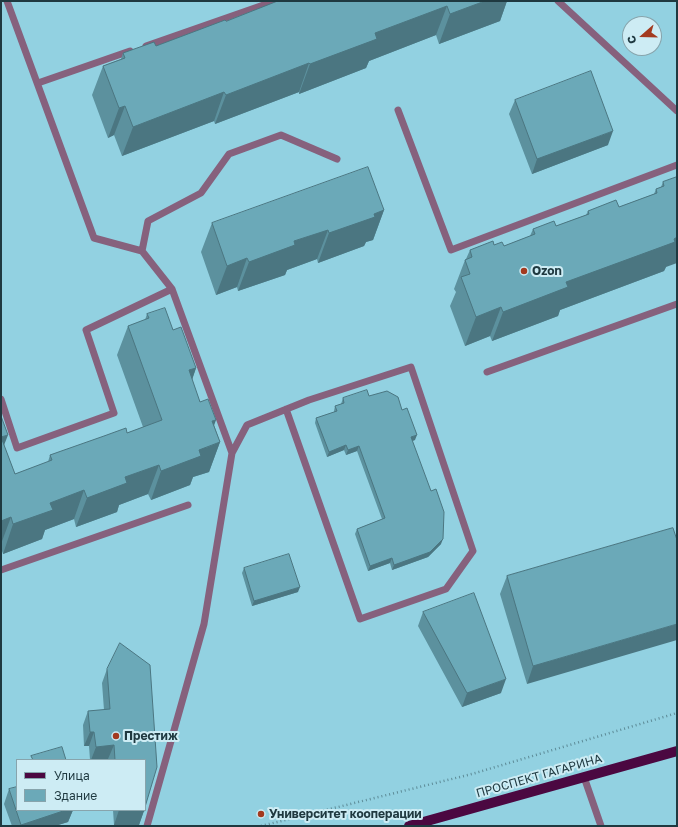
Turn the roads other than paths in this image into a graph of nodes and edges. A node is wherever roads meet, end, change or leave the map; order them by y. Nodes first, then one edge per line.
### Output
1 (7, 1) edge
2 (275, 1) edge
3 (558, 1) edge
4 (142, 47) edge
5 (134, 50) edge
6 (38, 83) junction
7 (398, 110) dead end
8 (677, 111) edge
9 (337, 159) dead end
10 (677, 165) edge
11 (142, 251) junction
12 (172, 289) junction
13 (677, 304) edge
14 (486, 372) dead end
15 (1, 398) edge
16 (286, 409) junction
17 (232, 453) junction
18 (188, 505) dead end
19 (1, 570) edge
20 (677, 751) edge
21 (584, 777) junction
22 (147, 826) edge
23 (409, 826) edge
24 (600, 826) edge

1 - 6 lane
2 - 4 lane
3 - 8 lane
5 - 6 lane
6 - 11 lane
7 - 10 lane
9 - 11 lane
11 - 12 lane
12 - 15 lane
12 - 17 lane
13 - 14 lane
16 - 16 lane
16 - 17 lane
17 - 22 lane
18 - 19 lane
20 - 21 main road, ПРОСПЕКТ ГАГАРИНА
21 - 23 main road, ПРОСПЕКТ ГАГАРИНА
21 - 24 lane

